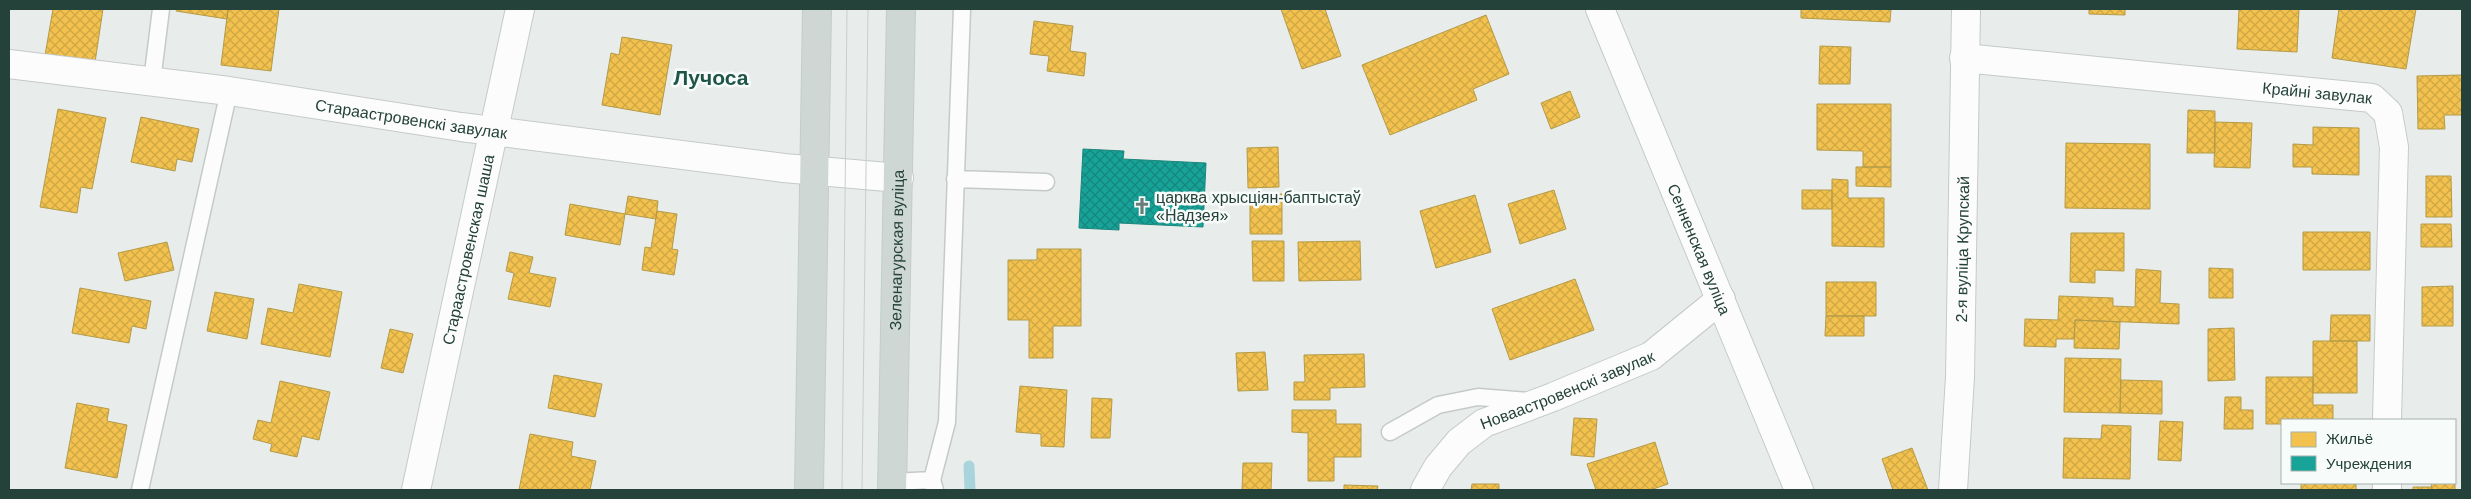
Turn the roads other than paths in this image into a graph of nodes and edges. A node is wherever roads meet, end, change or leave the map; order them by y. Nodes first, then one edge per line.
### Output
1 (161, 9) edge
2 (520, 9) edge
3 (817, 9) edge
4 (901, 9) edge
5 (962, 9) edge
6 (1600, 9) edge
7 (1966, 9) edge
8 (1964, 58) junction
9 (9, 64) edge
10 (152, 81) junction
11 (229, 91) junction
12 (493, 130) junction
13 (814, 171) junction
14 (899, 178) junction
15 (955, 180) junction
16 (1046, 182) dead end
17 (1721, 300) junction
18 (1541, 402) junction
19 (2387, 419) edge
20 (1390, 432) dead end
21 (933, 485) edge
22 (892, 486) edge
23 (140, 490) edge
24 (416, 490) edge
25 (809, 490) edge
26 (1425, 490) edge
27 (1798, 490) edge
28 (1953, 490) edge

1 - 10 lane
2 - 12 street, Стараастровенская шаша
3 - 13 main road
4 - 14 main road, Зеленагурская вуліца
5 - 15 lane
6 - 17 street, Сенненская вуліца
7 - 8 street, 2-я вуліца Крупскай
8 - 19 street, Крайні завулак
8 - 28 street, 2-я вуліца Крупскай
9 - 10 street, Стараастровенскі завулак
10 - 11 street, Стараастровенскі завулак
11 - 12 street, Стараастровенскі завулак
11 - 23 lane
12 - 13 street, Стараастровенскі завулак
12 - 24 street, Стараастровенская шаша
13 - 14 street, Стараастровенскі завулак
13 - 25 main road
14 - 22 main road, Зеленагурская вуліца
15 - 16 lane
15 - 21 lane
17 - 18 street, Новаастровенскі завулак
17 - 27 street, Сенненская вуліца
18 - 20 lane
18 - 26 street, Новаастровенскі завулак
21 - 22 lane

